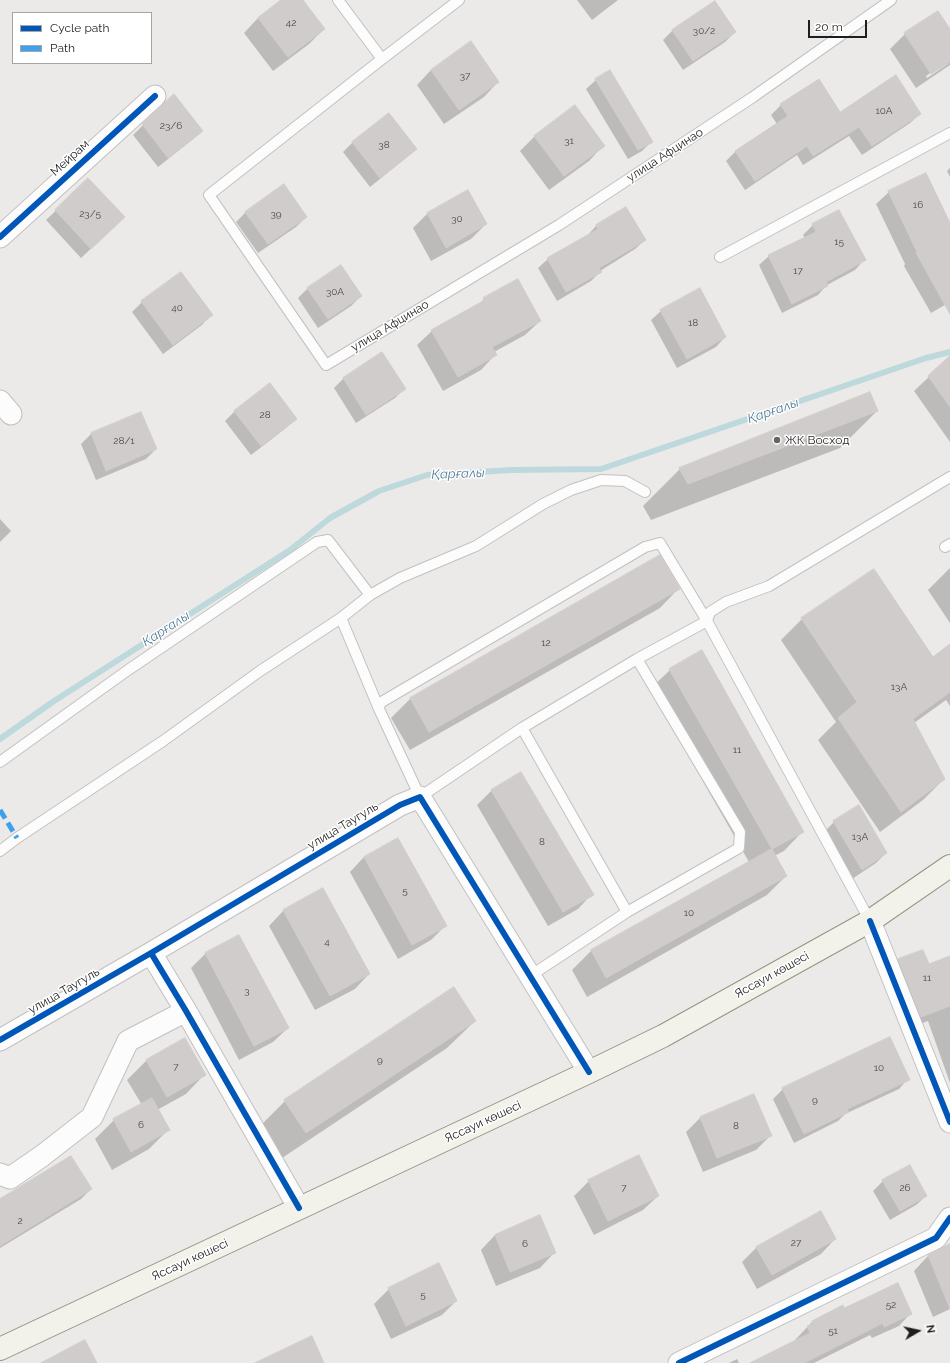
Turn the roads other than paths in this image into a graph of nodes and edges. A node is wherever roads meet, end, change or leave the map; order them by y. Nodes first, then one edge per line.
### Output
1 (338, 0) edge
2 (459, 0) edge
3 (891, 0) edge
4 (382, 59) junction
5 (155, 96) dead end
6 (950, 133) edge
7 (0, 237) edge
8 (720, 257) dead end
9 (950, 477) edge
10 (644, 492) dead end
11 (370, 595) junction
12 (341, 618) junction
13 (707, 621) junction
14 (638, 659) junction
15 (379, 708) junction
16 (522, 728) junction
17 (0, 762) edge
18 (420, 796) junction
19 (0, 851) edge
20 (950, 866) edge
21 (628, 912) junction
22 (870, 921) junction
23 (151, 953) junction
24 (530, 976) junction
25 (186, 1010) junction
26 (0, 1040) edge
27 (589, 1072) junction
28 (950, 1122) edge
29 (0, 1174) edge
30 (299, 1208) junction
31 (950, 1218) edge
32 (0, 1349) edge
33 (679, 1363) edge

1 - 4 lane
2 - 4 lane, улица Афцинао
3 - 4 lane, улица Афцинао
5 - 7 street, Мейрам
6 - 8 lane
9 - 13 lane
10 - 11 lane
11 - 12 lane
11 - 17 lane
12 - 15 lane
12 - 19 lane
13 - 14 lane
13 - 15 lane
13 - 22 lane
14 - 16 lane
14 - 21 lane
15 - 18 lane
16 - 18 lane
16 - 21 lane
18 - 23 street, улица Таугуль
18 - 24 street
20 - 22 main road, Яссауи көшесі
21 - 24 lane
22 - 27 main road, Яссауи көшесі
22 - 28 street
23 - 25 street
23 - 26 street, улица Таугуль
24 - 27 street
25 - 29 street
25 - 30 street
27 - 30 main road, Яссауи көшесі
30 - 32 main road, Яссауи көшесі
31 - 33 street

